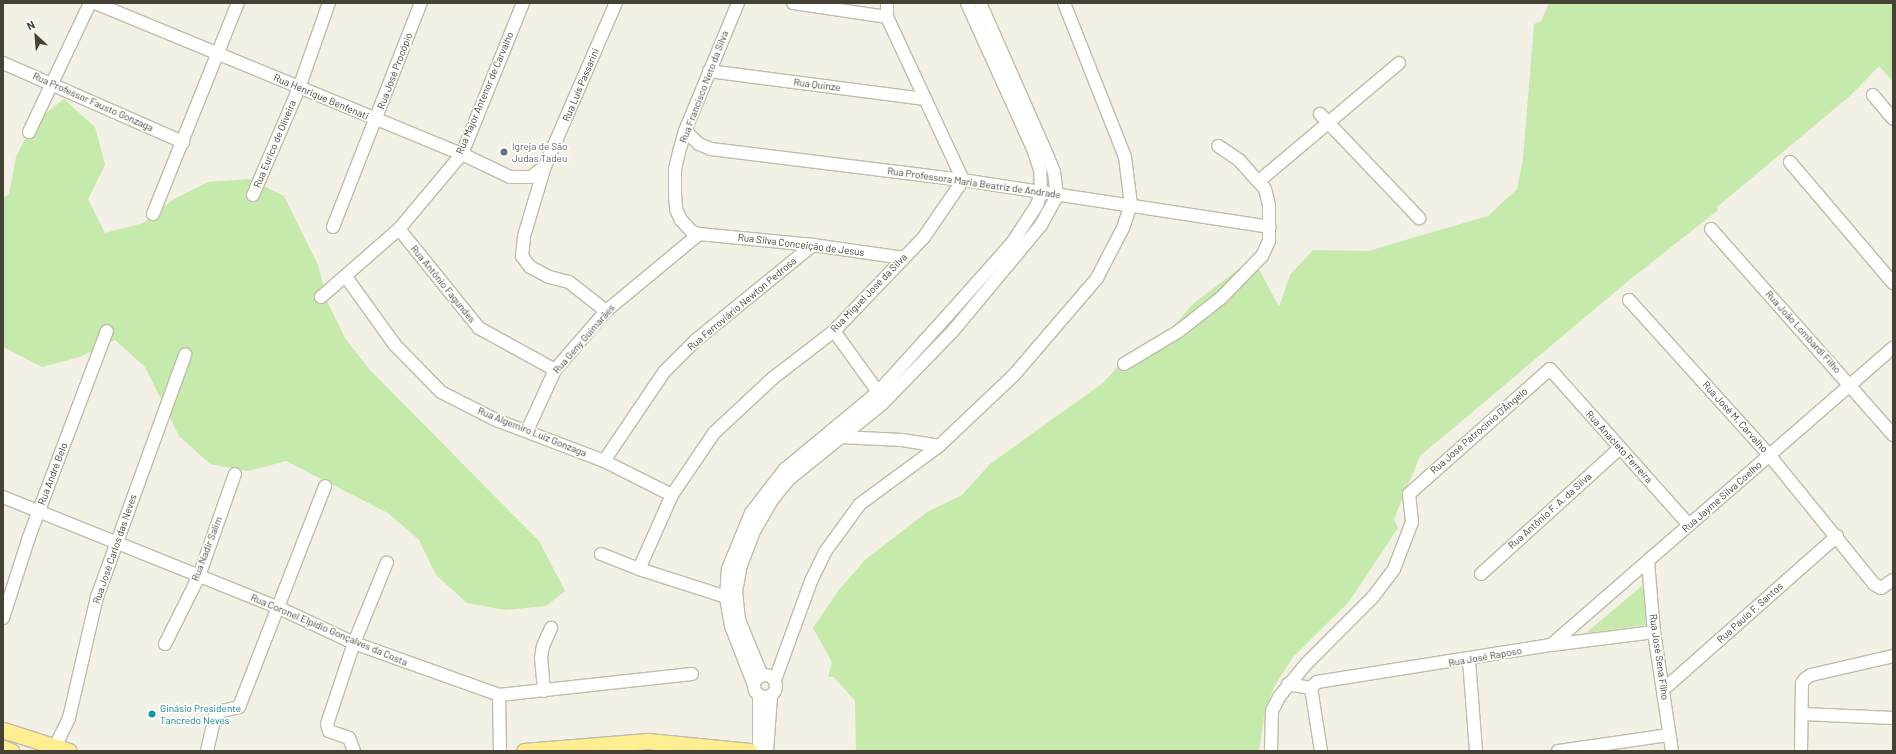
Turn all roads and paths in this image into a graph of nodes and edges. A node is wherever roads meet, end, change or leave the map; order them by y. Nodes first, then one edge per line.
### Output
1 (90, 3) edge
2 (95, 3) edge
3 (238, 3) edge
4 (329, 3) edge
5 (421, 3) edge
6 (523, 3) edge
7 (616, 3) edge
8 (738, 3) edge
9 (793, 3) edge
10 (886, 3) edge
11 (967, 3) edge
12 (980, 3) edge
13 (1064, 3) edge
14 (887, 17) junction
15 (219, 54) junction
16 (3, 63) edge
17 (1398, 63) dead end
18 (709, 71) junction
19 (52, 82) junction
20 (299, 88) junction
21 (1873, 96) dead end
22 (925, 99) junction
23 (1324, 118) junction
24 (1893, 119) edge
25 (376, 120) junction
26 (685, 131) junction
27 (29, 132) dead end
28 (183, 142) junction
29 (1218, 146) dead end
30 (462, 154) junction
31 (1790, 162) dead end
32 (545, 166) junction
33 (963, 180) junction
34 (1259, 181) junction
35 (1041, 193) junction
36 (253, 195) dead end
37 (1057, 196) junction
38 (1131, 205) junction
39 (153, 214) dead end
40 (1419, 218) dead end
41 (333, 227) dead end
42 (1269, 227) junction
43 (399, 228) junction
44 (1711, 229) dead end
45 (699, 234) junction
46 (813, 245) junction
47 (904, 258) junction
48 (346, 276) junction
49 (1893, 283) edge
50 (321, 297) dead end
51 (1629, 300) dead end
52 (606, 311) junction
53 (107, 331) dead end
54 (834, 331) junction
55 (1893, 348) edge
56 (185, 355) dead end
57 (1124, 364) dead end
58 (1550, 369) joint
59 (554, 370) junction
60 (1850, 385) junction
61 (878, 392) junction
62 (527, 431) junction
63 (1893, 435) edge
64 (840, 436) junction
65 (939, 446) junction
66 (1619, 449) junction
67 (1770, 456) junction
68 (604, 461) junction
69 (235, 474) dead end
70 (325, 486) dead end
71 (672, 495) junction
72 (3, 497) edge
73 (38, 511) junction
74 (1689, 525) junction
75 (1837, 536) junction
76 (117, 544) junction
77 (601, 554) dead end
78 (386, 562) dead end
79 (1648, 562) junction
80 (639, 569) junction
81 (1481, 574) dead end
82 (199, 576) junction
83 (1889, 584) edge
84 (726, 597) junction
85 (277, 607) junction
86 (3, 618) edge
87 (551, 628) dead end
88 (1654, 632) junction
89 (354, 643) junction
90 (165, 644) dead end
91 (1551, 645) junction
92 (1893, 656) edge
93 (1469, 660) junction
94 (692, 674) dead end
95 (775, 680) junction
96 (1288, 684) junction
97 (1314, 685) junction
98 (761, 688) junction
99 (1664, 689) junction
100 (544, 691) junction
101 (499, 695) junction
102 (1802, 714) junction
103 (1893, 718) edge
104 (3, 730) edge
105 (1669, 735) junction
106 (624, 746) edge
107 (3, 748) edge
108 (62, 749) edge
109 (11, 751) edge
110 (207, 751) edge
111 (354, 751) edge
112 (500, 751) edge
113 (524, 751) edge
114 (750, 751) edge
115 (759, 751) edge
116 (767, 751) edge
117 (1271, 751) edge
118 (1321, 751) edge
119 (1476, 751) edge
120 (1558, 751) edge
121 (1672, 751) edge
122 (1801, 751) edge

1 - 19 street
2 - 15 street, Rua Henrique Benfenati
3 - 15 street
4 - 20 street, Rua Eurico de Oliveira
5 - 25 street, Rua José Procópio
6 - 30 street, Rua Major Antenor de Carvalho
7 - 32 street, Rua Luís Passarini
8 - 18 street, Rua Francisco Neto da Silva
9 - 14 street
10 - 14 street
11 - 35 street
12 - 37 street
13 - 38 street
14 - 22 street
15 - 20 street, Rua Henrique Benfenati
15 - 28 street
16 - 19 street, Rua Professor Fausto Gonzaga
17 - 23 street
18 - 22 street, Rua Quinze
18 - 26 street, Rua Francisco Neto da Silva
19 - 27 street
19 - 28 street, Rua Professor Fausto Gonzaga
20 - 25 street, Rua Henrique Benfenati
20 - 36 street, Rua Eurico de Oliveira
21 - 24 street
22 - 33 street
23 - 34 street
23 - 40 street
25 - 30 street, Rua Henrique Benfenati
25 - 41 street, Rua José Procópio
26 - 33 street, Rua Professora Maria Beatriz de Andrade
26 - 45 street, Rua Francisco Neto da Silva
28 - 39 street
29 - 34 street
30 - 32 street, Rua Henrique Benfenati
30 - 43 street, Rua Major Antenor de Carvalho
31 - 49 street
32 - 52 street, Rua Luís Passarini
33 - 35 street, Rua Professora Maria Beatriz de Andrade
33 - 47 street, Rua Miguel José da Silva
34 - 42 street
35 - 37 street, Rua Professora Maria Beatriz de Andrade
35 - 61 street
37 - 38 street, Rua Professora Maria Beatriz de Andrade
37 - 64 street
38 - 42 street, Rua Professora Maria Beatriz de Andrade
38 - 65 street
42 - 57 street
43 - 48 street, Rua Major Antenor de Carvalho
43 - 59 street, Rua Antônio Fagundes
44 - 60 street, Rua João Lombardi Filho
45 - 46 street, Rua Silva Conceição de Jesus
45 - 52 street, Rua Geny Guimarães
46 - 47 street, Rua Silva Conceição de Jesus
46 - 68 street, Rua Ferroviário Newton Pedrosa
47 - 54 street, Rua Miguel José da Silva
48 - 50 street, Rua Major Antenor de Carvalho
48 - 62 street, Rua Algemiro Luiz Gonzaga
51 - 67 street, Rua José M. Carvalho
52 - 59 street, Rua Geny Guimarães
53 - 73 street, Rua André Belo
54 - 61 street
54 - 71 street, Rua Miguel José da Silva
55 - 60 street, Rua Jayme Silva Coelho
56 - 76 street, Rua José Carlos das Neves
58 - 66 street, Rua Anacleto Ferreira
58 - 96 street, Rua José Patrocínio D'Ângelo
59 - 62 street, Rua Geny Guimarães
60 - 63 street, Rua João Lombardi Filho
60 - 67 street, Rua Jayme Silva Coelho
61 - 84 street
62 - 68 street, Rua Algemiro Luiz Gonzaga
64 - 65 street
64 - 98 street
65 - 95 street
66 - 74 street, Rua Anacleto Ferreira
66 - 81 street, Rua Antônio F. A. da Silva
67 - 74 street, Rua Jayme Silva Coelho
67 - 75 street, Rua José M. Carvalho
68 - 71 street, Rua Algemiro Luiz Gonzaga
69 - 82 street, Rua Nadir Salim
70 - 85 street
71 - 80 street, Rua Miguel José da Silva
72 - 73 street, Rua Coronel Elpídio Gonçalves da Costa
73 - 76 street, Rua Coronel Elpídio Gonçalves da Costa
73 - 86 street, Rua André Belo
74 - 79 street, Rua Jayme Silva Coelho
75 - 83 street, Rua José M. Carvalho
75 - 99 street, Rua Paulo F. Santos
76 - 82 street, Rua Coronel Elpídio Gonçalves da Costa
76 - 108 street, Rua José Carlos das Neves
77 - 80 street
78 - 89 street
79 - 88 street, Rua José Sena Filho
79 - 91 street, Rua Jayme Silva Coelho
80 - 84 street
82 - 85 street, Rua Coronel Elpídio Gonçalves da Costa
82 - 90 street, Rua Nadir Salim
84 - 98 street
85 - 89 street, Rua Coronel Elpídio Gonçalves da Costa
85 - 110 street
87 - 100 street
88 - 91 street, Rua José Raposo
88 - 99 street, Rua José Sena Filho
89 - 101 street, Rua Coronel Elpídio Gonçalves da Costa
89 - 111 street
91 - 93 street, Rua José Raposo
92 - 102 street
93 - 97 street, Rua José Raposo
93 - 119 street
94 - 100 street, Rua Coronel Elpídio Gonçalves da Costa
95 - 98 street
95 - 98 street
96 - 97 street, Rua José Raposo
96 - 117 street
97 - 118 street
98 - 115 street
98 - 116 street
99 - 105 street, Rua José Sena Filho
100 - 101 street, Rua Coronel Elpídio Gonçalves da Costa
101 - 112 street
102 - 103 street
102 - 122 street
104 - 108 main road
105 - 120 street
105 - 121 street, Rua José Sena Filho
106 - 113 main road
106 - 114 main road
107 - 109 main road

